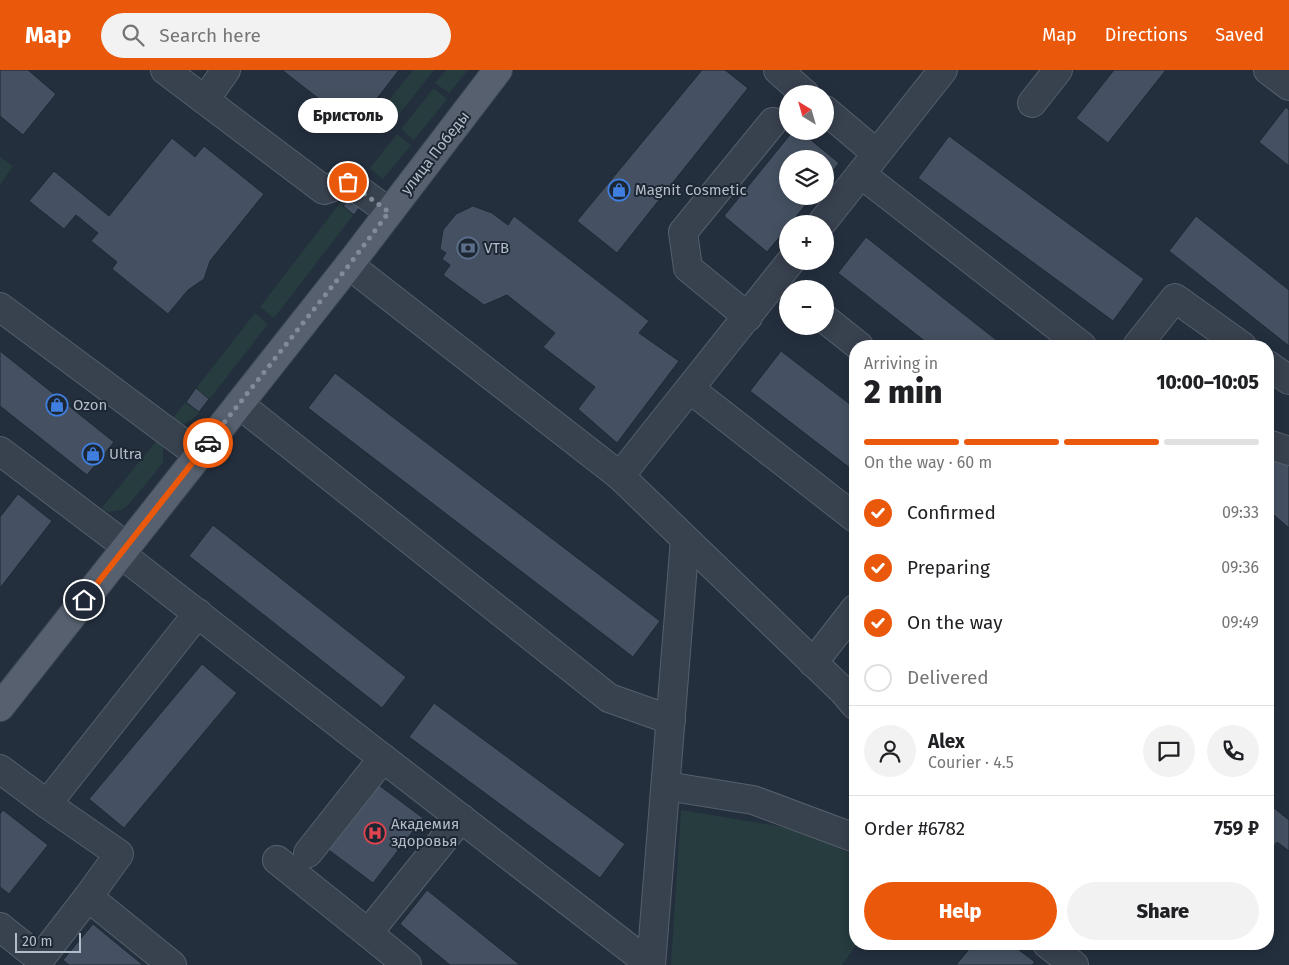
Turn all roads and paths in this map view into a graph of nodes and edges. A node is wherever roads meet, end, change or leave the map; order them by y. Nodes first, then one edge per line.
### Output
1 (165, 70) edge
2 (226, 70) edge
3 (498, 70) edge
4 (778, 70) edge
5 (942, 70) edge
6 (1058, 70) edge
7 (1268, 70) edge
8 (796, 85) edge
9 (1289, 86) edge
10 (205, 100) junction
11 (1032, 103) dead end
12 (834, 121) edge
13 (773, 122) dead end
14 (868, 164) junction
15 (389, 212) junction
16 (828, 215) edge
17 (349, 265) junction
18 (786, 277) edge
19 (0, 307) edge
20 (748, 317) junction
21 (834, 326) edge
22 (851, 340) edge
23 (1075, 340) edge
24 (1142, 340) edge
25 (1234, 340) edge
26 (1274, 369) edge
27 (1289, 380) edge
28 (690, 389) junction
29 (239, 404) junction
30 (1274, 446) edge
31 (1289, 450) edge
32 (198, 455) junction
33 (5, 464) edge
34 (620, 476) junction
35 (849, 513) edge
36 (685, 539) junction
37 (124, 550) junction
38 (198, 613) junction
39 (849, 617) edge
40 (813, 663) junction
41 (849, 699) edge
42 (0, 707) edge
43 (671, 720) junction
44 (383, 758) junction
45 (0, 769) edge
46 (666, 786) junction
47 (48, 804) junction
48 (461, 818) junction
49 (849, 836) edge
50 (308, 853) dead end
51 (278, 860) dead end
52 (88, 897) junction
53 (0, 928) edge
54 (368, 933) junction
55 (1055, 950) edge
56 (38, 962) edge
57 (172, 965) edge
58 (407, 965) edge
59 (651, 965) edge
60 (1074, 965) edge

1 - 10 lane
2 - 10 lane
3 - 15 main road, улица Победы
4 - 8 lane
5 - 14 lane
6 - 11 lane
7 - 9 lane
10 - 15 lane
12 - 14 lane
13 - 20 lane
14 - 16 lane
14 - 23 lane
15 - 17 main road, улица Победы
17 - 29 main road, улица Победы
17 - 34 lane
18 - 20 lane
19 - 32 lane
20 - 28 lane
21 - 22 lane
24 - 25 lane
26 - 27 lane
28 - 34 lane
28 - 35 lane
29 - 32 main road, улица Победы
29 - 43 lane
30 - 31 lane
32 - 37 main road, улица Победы
33 - 37 lane
34 - 36 lane
36 - 40 lane
36 - 43 lane
37 - 38 lane
37 - 42 main road, улица Победы
38 - 44 lane
38 - 47 lane
39 - 40 lane
40 - 41 lane
43 - 46 lane
44 - 48 lane
44 - 50 lane
45 - 47 lane
46 - 49 lane
46 - 59 lane
47 - 52 lane
48 - 54 lane
48 - 59 lane
51 - 54 lane
52 - 56 lane
52 - 57 lane
53 - 56 lane
54 - 58 lane
55 - 60 lane

